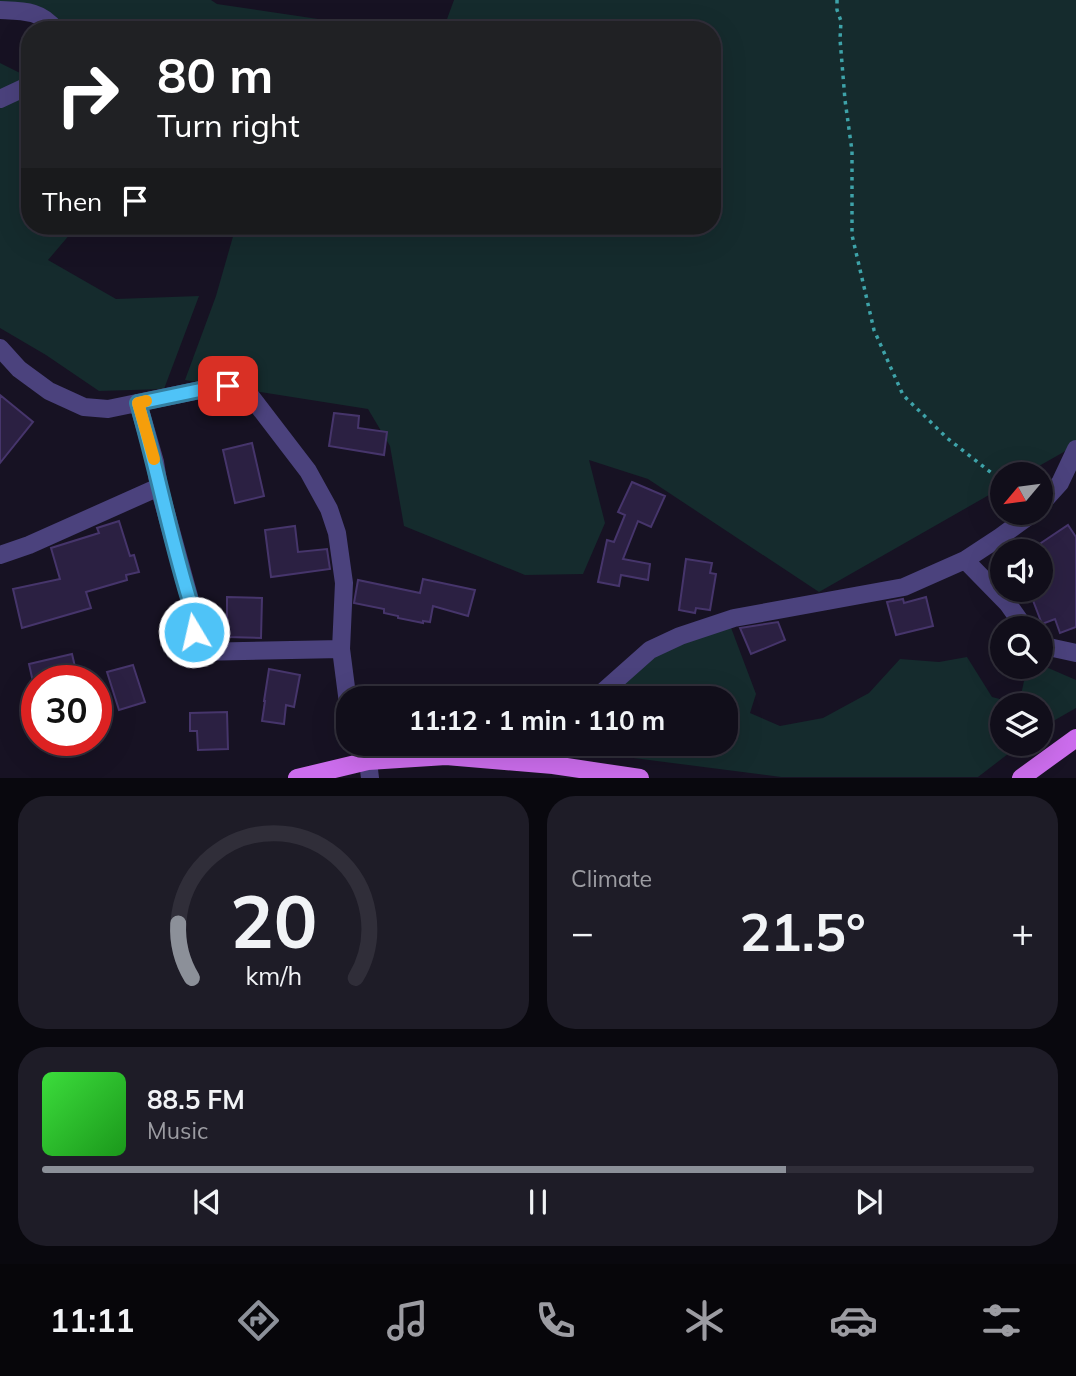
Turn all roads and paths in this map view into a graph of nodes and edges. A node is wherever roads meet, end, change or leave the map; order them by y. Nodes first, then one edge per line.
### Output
1 (837, 0) edge
2 (0, 10) edge
3 (49, 21) edge
4 (21, 89) edge
5 (0, 99) edge
6 (0, 348) edge
7 (138, 403) junction
8 (1076, 449) edge
9 (990, 472) edge
10 (159, 486) junction
11 (1054, 490) edge
12 (1016, 525) edge
13 (0, 555) edge
14 (965, 559) junction
15 (1016, 616) edge
16 (1053, 648) edge
17 (341, 649) junction
18 (1076, 653) edge
19 (346, 686) edge
20 (610, 686) edge
21 (1076, 738) edge
22 (368, 761) edge
23 (550, 771) edge
24 (297, 778) edge
25 (640, 778) edge
26 (1021, 778) edge

1 - 9 path
2 - 3 street
4 - 5 street
6 - 7 street
7 - 10 street
7 - 17 street
8 - 11 street
10 - 13 street
10 - 17 street
12 - 14 street
14 - 15 street
14 - 20 street
16 - 18 street
17 - 19 street
21 - 26 main road
22 - 23 main road
22 - 24 main road
23 - 25 main road

